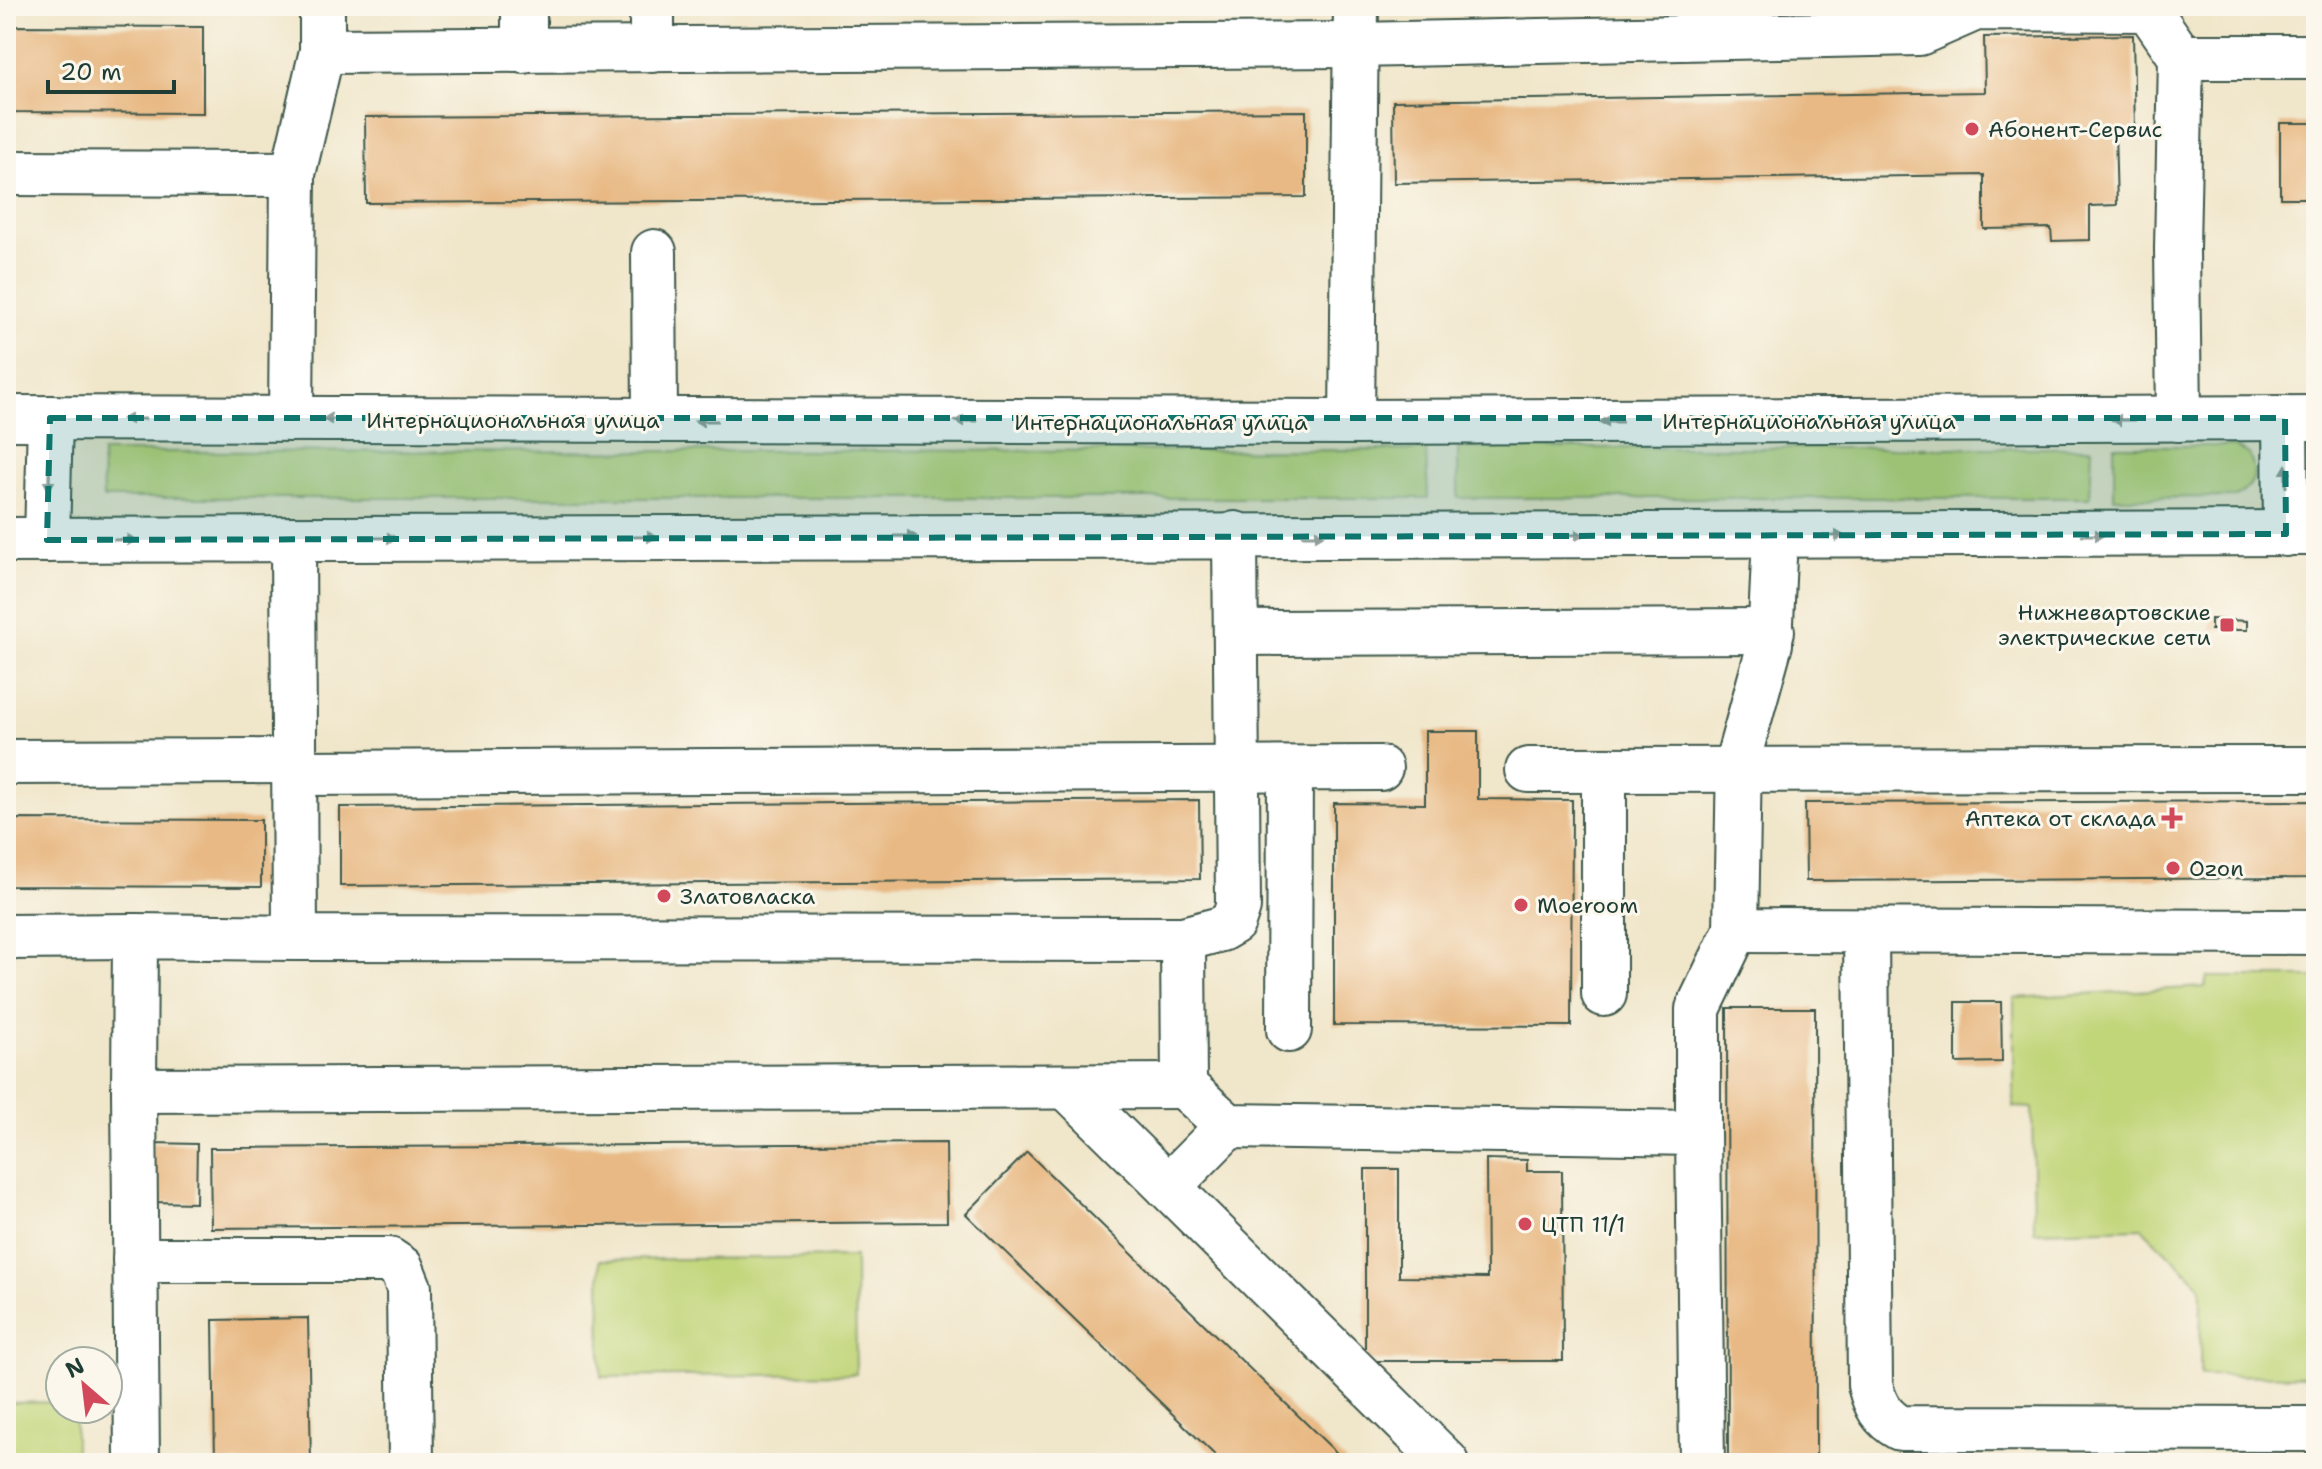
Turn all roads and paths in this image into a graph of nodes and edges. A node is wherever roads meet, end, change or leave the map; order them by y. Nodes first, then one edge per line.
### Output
1 (322, 6) edge
2 (524, 6) edge
3 (652, 6) edge
4 (2148, 8) edge
5 (1356, 25) edge
6 (652, 50) junction
7 (322, 51) junction
8 (524, 51) junction
9 (2181, 57) junction
10 (2316, 57) edge
11 (6, 173) edge
12 (293, 174) junction
13 (654, 252) dead end
14 (6, 418) edge
15 (50, 418) junction
16 (2301, 418) edge
17 (291, 419) junction
18 (2179, 419) junction
19 (655, 420) junction
20 (1352, 422) junction
21 (1235, 534) junction
22 (2301, 534) edge
23 (1775, 536) junction
24 (293, 539) junction
25 (27, 540) edge
26 (1772, 631) junction
27 (1236, 633) junction
28 (6, 762) edge
29 (294, 767) junction
30 (1380, 768) dead end
31 (1237, 769) junction
32 (1290, 769) junction
33 (2316, 769) edge
34 (1528, 770) dead end
35 (1604, 770) junction
36 (1738, 770) junction
37 (1736, 930) junction
38 (1866, 931) junction
39 (2316, 932) edge
40 (135, 936) junction
41 (6, 937) edge
42 (295, 938) junction
43 (1183, 939) junction
44 (1604, 994) dead end
45 (1289, 1030) dead end
46 (1184, 1086) junction
47 (1067, 1087) junction
48 (134, 1090) junction
49 (1228, 1126) junction
50 (1698, 1133) junction
51 (1168, 1187) junction
52 (135, 1260) junction
53 (2316, 1429) edge
54 (137, 1463) edge
55 (411, 1463) edge
56 (1447, 1463) edge
57 (1702, 1463) edge

1 - 7 main road
2 - 8 main road
3 - 6 main road
4 - 5 main road
4 - 9 main road
5 - 6 main road
5 - 20 main road
6 - 8 main road
7 - 8 main road
7 - 12 main road
9 - 10 main road
9 - 18 main road
11 - 12 main road
12 - 17 main road
13 - 19 main road
14 - 15 main road, Интернациональная улица
17 -> 15 main road, Интернациональная улица
15 -> 25 main road
16 - 18 main road, Интернациональная улица
22 -> 16 main road
19 -> 17 main road, Интернациональная улица
18 -> 20 main road, Интернациональная улица
20 -> 19 main road, Интернациональная улица
21 -> 23 main road
24 -> 21 main road
21 - 27 main road
23 -> 22 main road
23 - 26 main road
25 -> 24 main road
24 - 29 main road
26 - 27 main road
26 - 36 main road
27 - 31 main road
28 - 29 main road
29 - 31 main road
29 - 42 main road
30 - 32 main road
31 - 32 main road
31 - 43 main road
32 - 45 main road
33 - 36 main road
34 - 35 main road
35 - 36 main road
35 - 44 main road
36 - 37 main road
37 - 38 main road
37 - 50 main road
38 - 39 main road
38 - 53 main road
40 - 41 main road
40 - 42 main road
40 - 48 main road
42 - 43 main road
43 - 46 main road
46 - 47 main road
46 - 49 main road
47 - 48 main road
47 - 51 main road
48 - 52 main road
49 - 50 main road
49 - 51 main road
50 - 57 main road
51 - 56 main road
52 - 54 main road
52 - 55 main road

